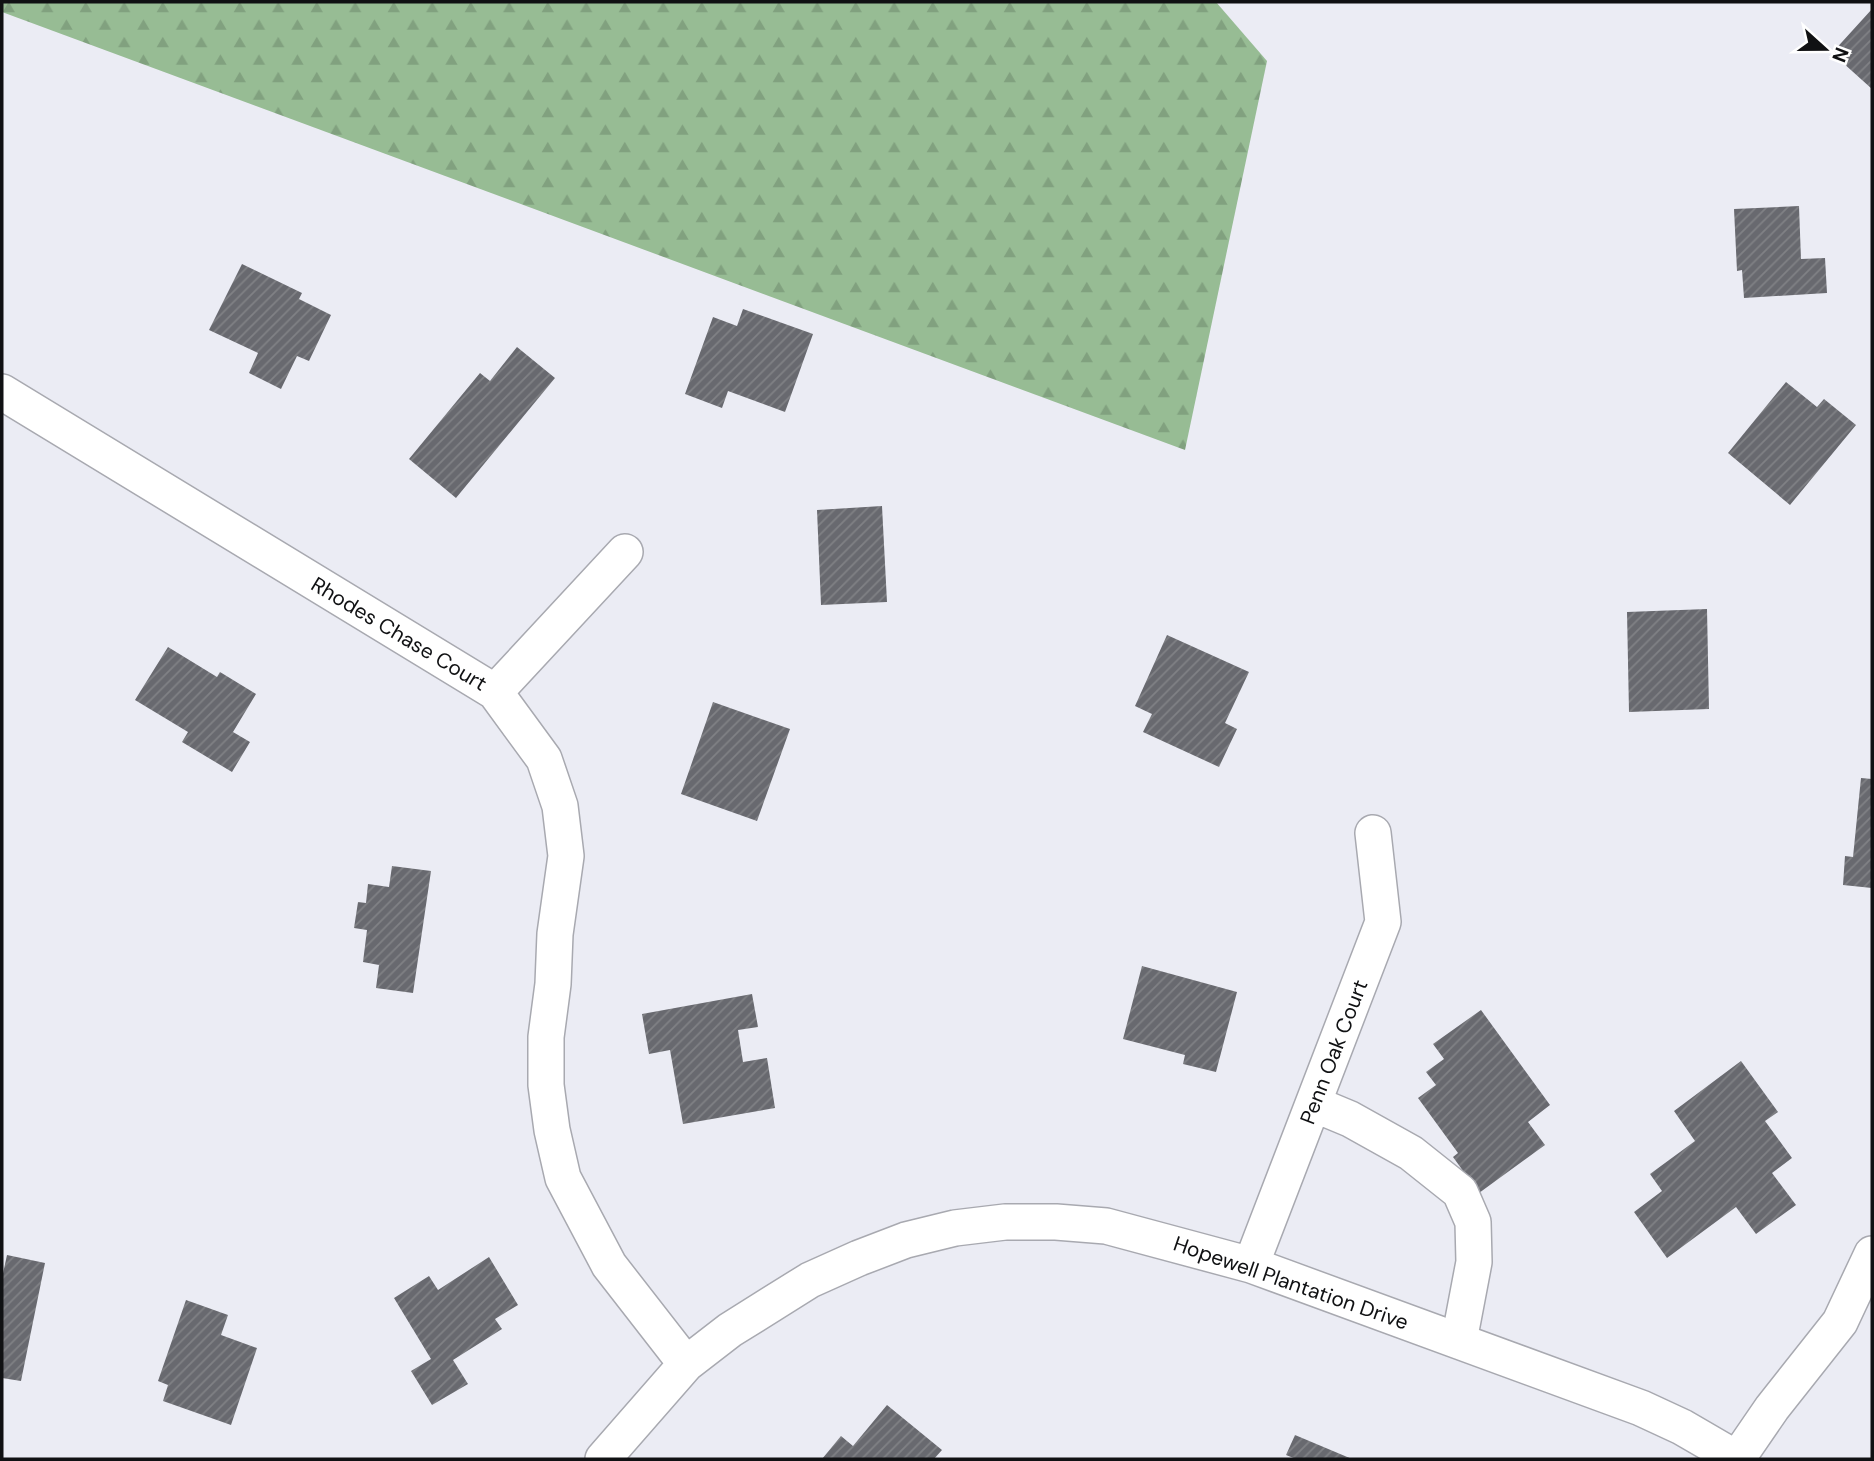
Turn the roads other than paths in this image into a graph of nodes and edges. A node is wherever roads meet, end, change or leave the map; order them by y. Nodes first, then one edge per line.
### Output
1 (2, 391) edge
2 (625, 552) dead end
3 (495, 692) junction
4 (1373, 833) dead end
5 (1314, 1104) junction
6 (1872, 1254) edge
7 (1251, 1265) junction
8 (1459, 1341) junction
9 (687, 1364) junction
10 (603, 1459) edge
11 (1737, 1459) edge

1 - 3 street, Rhodes Chase Court
2 - 3 street
3 - 9 street, Rhodes Chase Court
4 - 5 street, Penn Oak Court
5 - 7 street, Penn Oak Court
5 - 8 street
6 - 11 street
7 - 8 street, Hopewell Plantation Drive
7 - 9 street, Hopewell Plantation Drive
8 - 11 street, Hopewell Plantation Drive
9 - 10 street, Hopewell Plantation Drive

